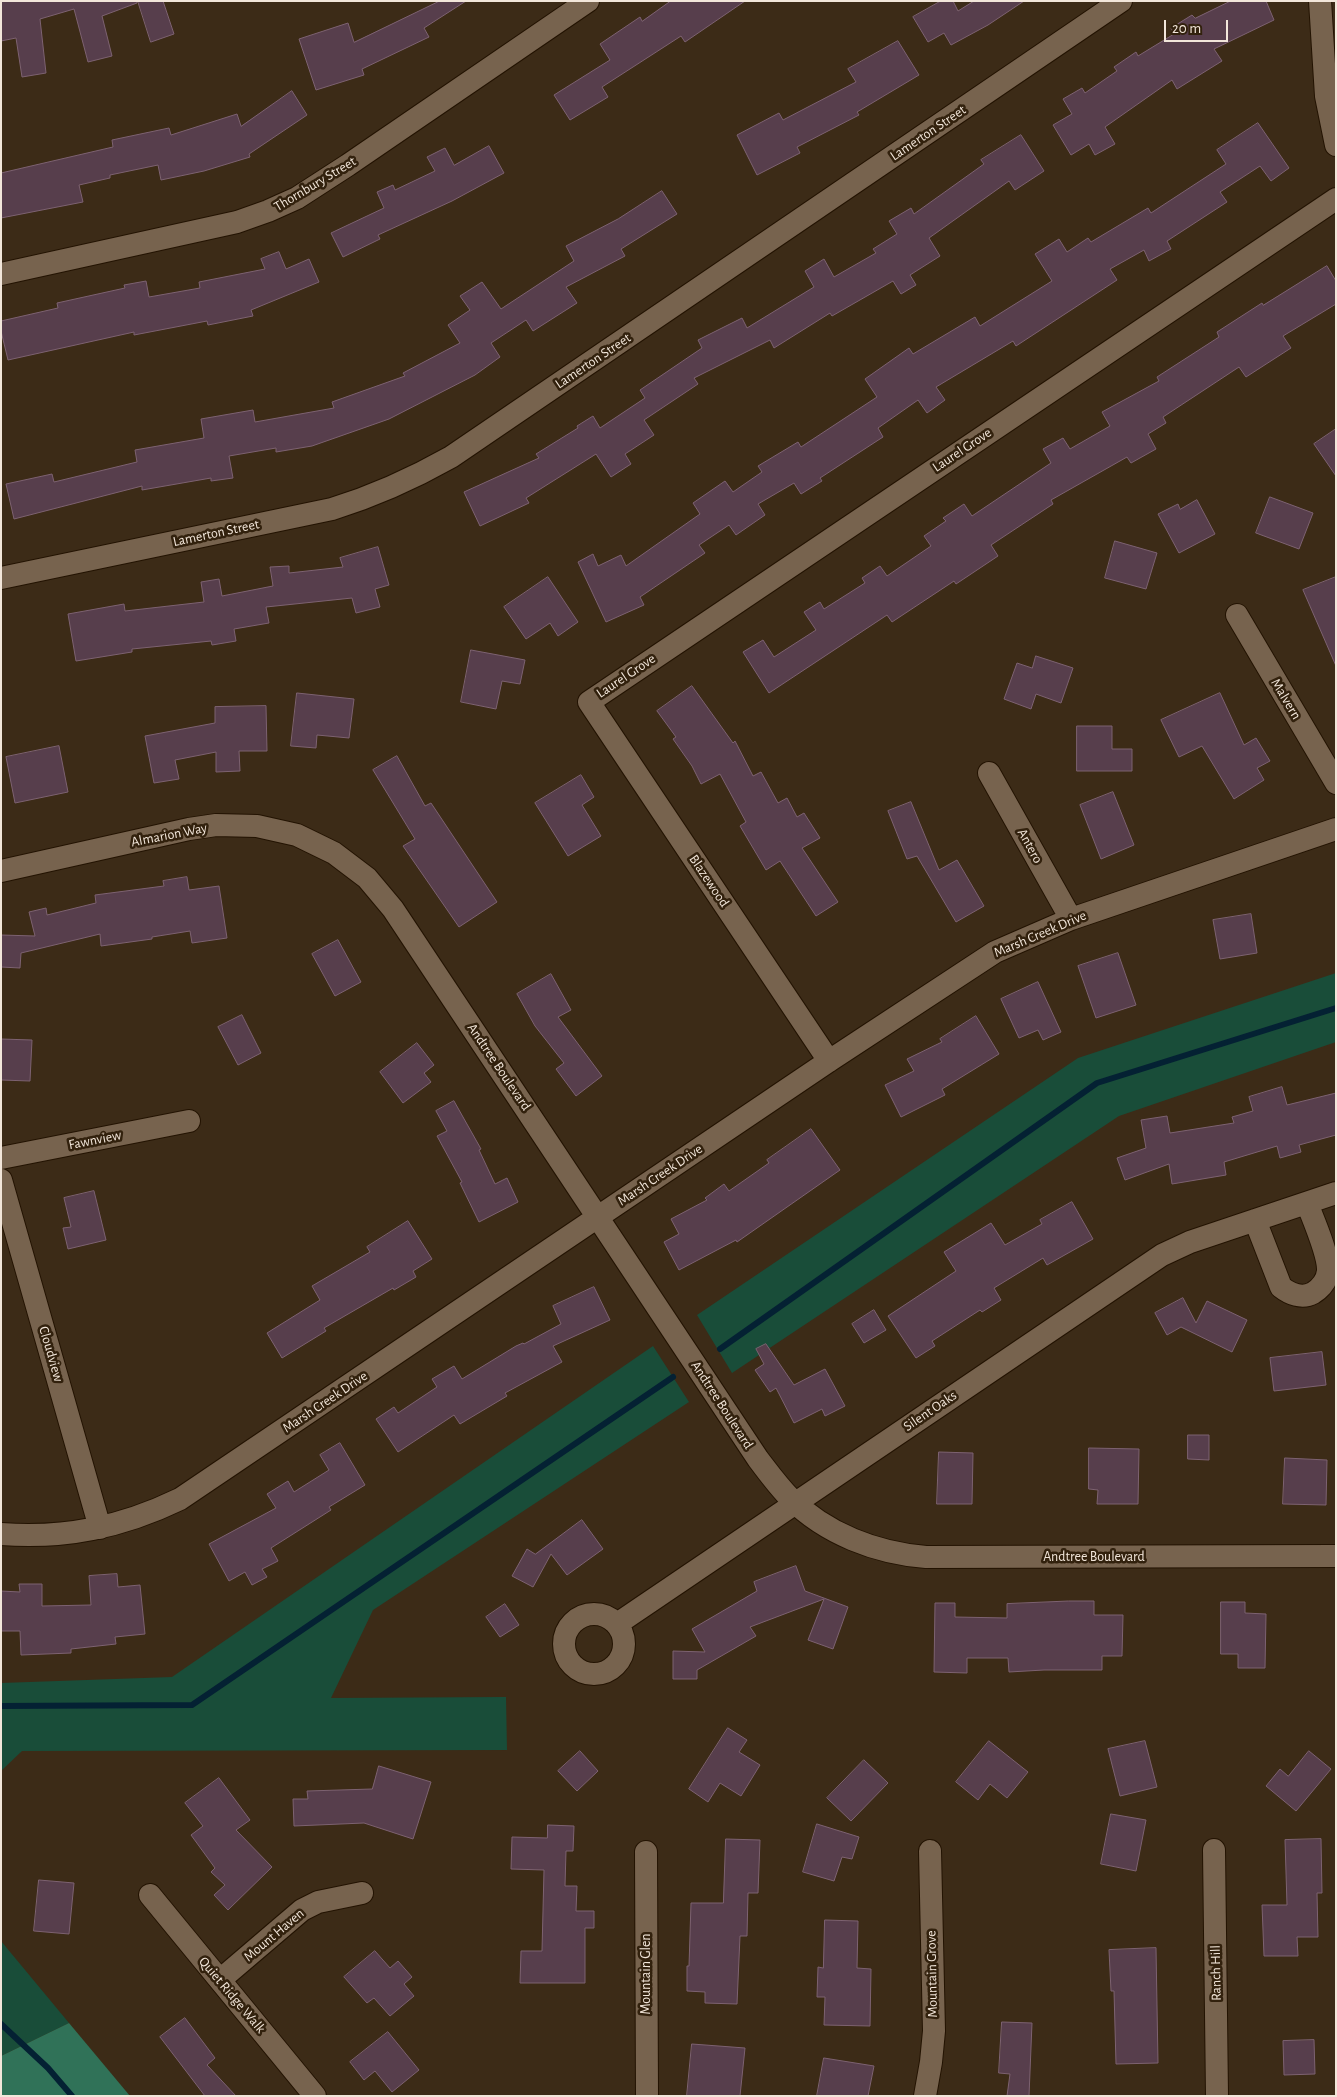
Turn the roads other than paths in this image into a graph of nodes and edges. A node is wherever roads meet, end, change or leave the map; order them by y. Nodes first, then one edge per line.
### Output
1 (588, 1) edge
2 (1122, 1) edge
3 (1320, 1) edge
4 (1336, 145) edge
5 (1336, 199) edge
6 (1, 274) edge
7 (1, 578) edge
8 (1237, 615) dead end
9 (589, 702) joint
10 (989, 773) dead end
11 (1336, 783) edge
12 (1336, 829) edge
13 (334, 853) joint
14 (1, 871) edge
15 (1071, 919) junction
16 (829, 1061) junction
17 (189, 1121) dead end
18 (1, 1158) edge
19 (1, 1180) edge
20 (1336, 1193) edge
21 (1307, 1203) junction
22 (599, 1216) junction
23 (1256, 1220) junction
24 (795, 1502) junction
25 (100, 1528) junction
26 (1, 1534) edge
27 (1336, 1556) edge
28 (617, 1624) dead end
29 (1214, 1850) dead end
30 (930, 1851) dead end
31 (646, 1852) dead end
32 (362, 1892) dead end
33 (150, 1895) dead end
34 (220, 1980) junction
35 (315, 2096) edge
36 (647, 2096) edge
37 (925, 2096) edge
38 (1217, 2096) edge

1 - 6 street, Thornbury Street
2 - 7 street, Lamerton Street
3 - 4 street
5 - 9 street, Laurel Grove
8 - 11 street, Malvern
9 - 16 street, Blazewood
10 - 15 street, Antero
12 - 15 street, Marsh Creek Drive
13 - 14 street, Almarion Way
13 - 22 street, Andtree Boulevard
15 - 16 street, Marsh Creek Drive
16 - 22 street, Marsh Creek Drive
17 - 18 street, Fawnview
19 - 25 street, Cloudview
20 - 21 street, Silent Oaks
21 - 23 street, Silent Oaks
21 - 23 street
22 - 24 street, Andtree Boulevard
22 - 25 street, Marsh Creek Drive
23 - 24 street, Silent Oaks
24 - 27 street, Andtree Boulevard
24 - 28 street, Silent Oaks
25 - 26 street, Marsh Creek Drive
29 - 38 street, Ranch Hill
30 - 37 street, Mountain Grove
31 - 36 street, Mountain Glen
32 - 34 street, Mount Haven
33 - 34 street, Quiet Ridge Walk
34 - 35 street, Quiet Ridge Walk

